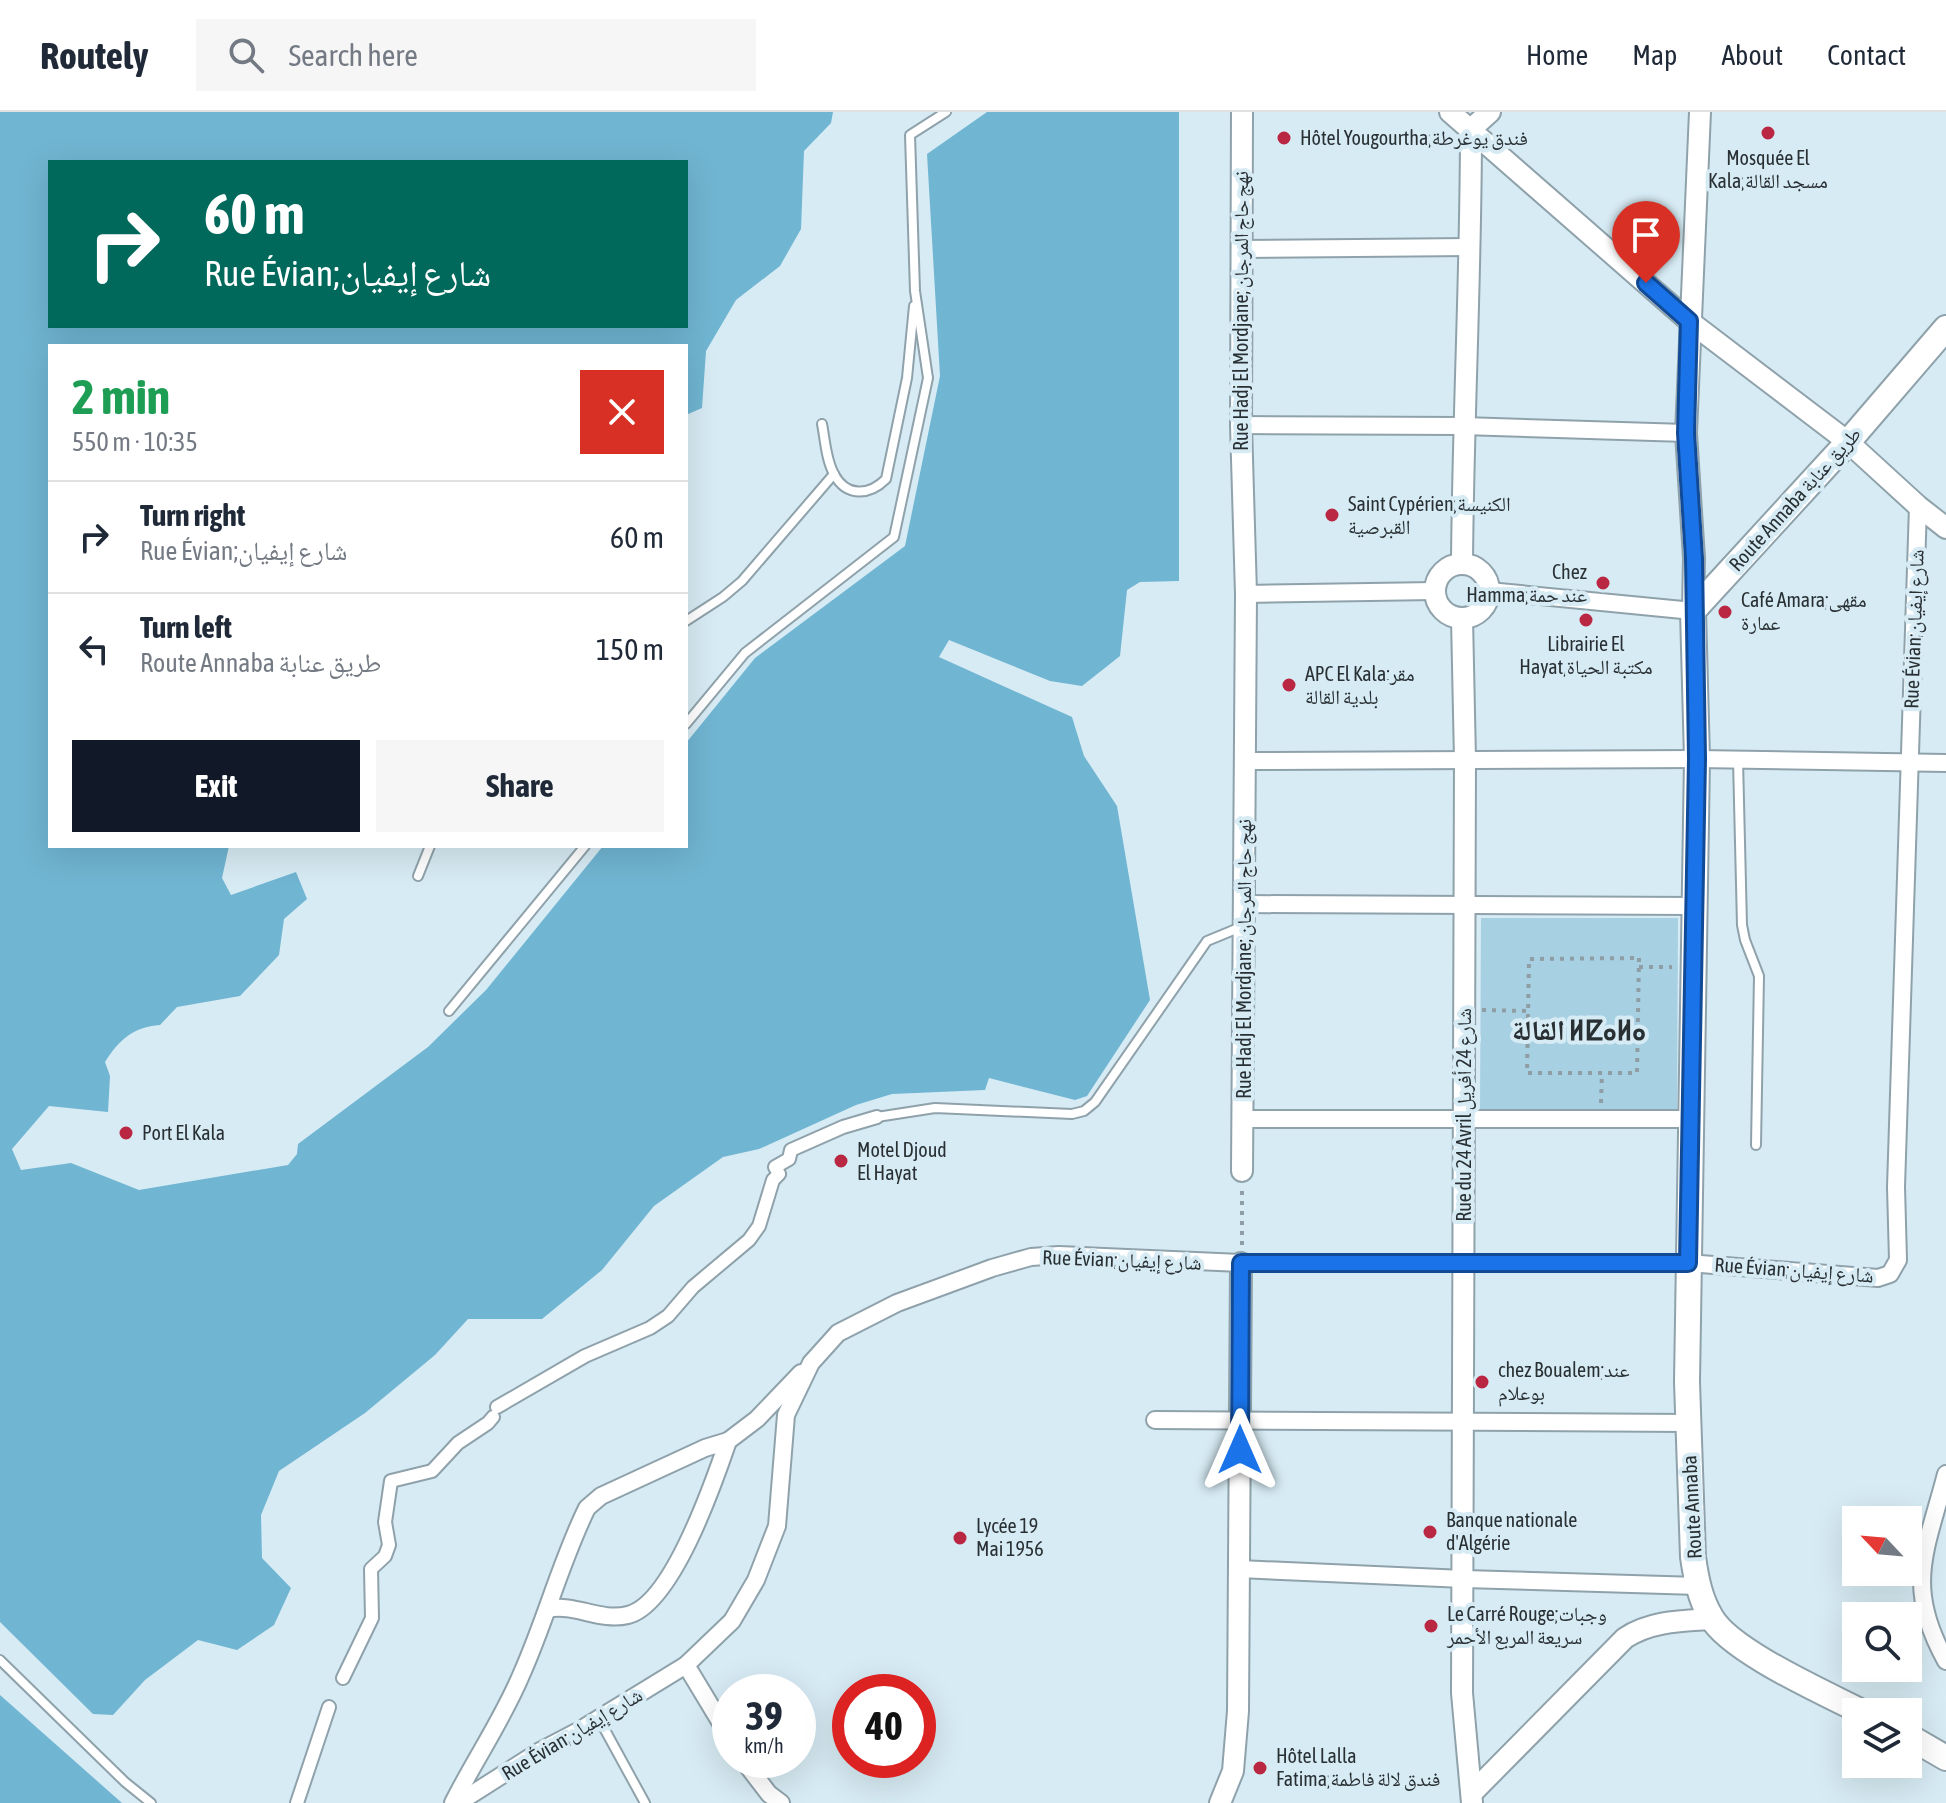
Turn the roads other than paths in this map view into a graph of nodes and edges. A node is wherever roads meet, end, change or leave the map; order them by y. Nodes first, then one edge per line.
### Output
1 (946, 112) edge
2 (1242, 112) edge
3 (1450, 112) edge
4 (1490, 112) edge
5 (1700, 112) edge
6 (1471, 129) junction
7 (1471, 247) junction
8 (1241, 249) junction
9 (915, 291) junction
10 (1689, 321) junction
11 (1946, 328) edge
12 (822, 424) dead end
13 (1241, 425) junction
14 (1463, 426) junction
15 (1686, 433) junction
16 (1848, 442) junction
17 (834, 474) junction
18 (1918, 506) junction
19 (1946, 528) edge
20 (1462, 564) junction
21 (1435, 591) junction
22 (1489, 591) junction
23 (1246, 594) junction
24 (1693, 611) junction
25 (1462, 618) junction
26 (688, 620) edge
27 (688, 722) edge
28 (1697, 759) junction
29 (1465, 760) junction
30 (1738, 760) junction
31 (1246, 761) junction
32 (1910, 761) junction
33 (1946, 763) edge
34 (429, 848) edge
35 (583, 848) edge
36 (418, 876) dead end
37 (1463, 903) junction
38 (1243, 904) junction
39 (1696, 906) junction
40 (1243, 927) junction
41 (449, 1011) dead end
42 (877, 1117) joint
43 (1243, 1119) junction
44 (1464, 1119) junction
45 (1691, 1119) junction
46 (1756, 1145) dead end
47 (1242, 1171) road end
48 (1465, 1261) junction
49 (1241, 1263) junction
50 (1688, 1263) junction
51 (811, 1363) junction
52 (1155, 1420) dead end
53 (1241, 1420) junction
54 (1464, 1421) junction
55 (1688, 1423) junction
56 (728, 1441) junction
57 (1946, 1474) edge
58 (1239, 1569) junction
59 (1464, 1579) junction
60 (1698, 1586) junction
61 (548, 1609) junction
62 (1712, 1619) junction
63 (0, 1660) edge
64 (1946, 1661) edge
65 (686, 1665) junction
66 (343, 1678) dead end
67 (1842, 1702) edge
68 (329, 1707) dead end
69 (712, 1708) edge
70 (598, 1719) junction
71 (1922, 1744) edge
72 (1946, 1758) edge
73 (757, 1778) edge
74 (1472, 1798) edge
75 (151, 1803) edge
76 (297, 1803) edge
77 (456, 1803) edge
78 (645, 1803) edge
79 (781, 1803) edge
80 (1220, 1803) edge

1 - 9 lane
2 - 8 street, Rue Hadj El Mordjane; نهج حاج المرجان
3 - 6 street
4 - 6 street
5 - 10 street
6 - 7 street
6 - 10 street
7 - 8 street
7 - 14 street
8 - 13 street, Rue Hadj El Mordjane; نهج حاج المرجان
9 - 17 lane
9 - 27 lane
10 - 15 street
10 - 16 street
11 - 16 main road, Route Annaba طريق عنابة
12 - 17 lane
13 - 14 street
13 - 23 street, Rue Hadj El Mordjane; نهج حاج المرجان
14 - 15 street
14 - 20 street
15 - 24 street
16 - 18 street
16 - 24 main road, Route Annaba طريق عنابة
17 - 26 lane
18 - 19 street
18 - 32 street, Rue Évian;شارع إيفيان
20 - 21 street
20 - 22 street
21 - 23 street
21 - 25 street
22 - 24 street
22 - 25 street
23 - 31 street, Rue Hadj El Mordjane; نهج حاج المرجان
24 - 28 main road
25 - 29 street, Rue du 24 Avril شارع 24 أفريل
28 - 29 street
28 - 30 street
28 - 39 main road
29 - 31 street
29 - 37 street, Rue du 24 Avril شارع 24 أفريل
30 - 32 street
30 - 46 lane
31 - 38 street, Rue Hadj El Mordjane; نهج حاج المرجان
32 - 33 street
32 - 50 street, Rue Évian;شارع إيفيان
34 - 36 lane
35 - 41 lane
37 - 38 street
37 - 39 street
37 - 44 street, Rue du 24 Avril شارع 24 أفريل
38 - 40 street, Rue Hadj El Mordjane; نهج حاج المرجان
39 - 45 main road
40 - 42 lane
40 - 43 street, Rue Hadj El Mordjane; نهج حاج المرجان
42 - 66 street
43 - 44 street
43 - 47 street, Rue Hadj El Mordjane; نهج حاج المرجان
44 - 45 street
44 - 48 street, Rue du 24 Avril شارع 24 أفريل
45 - 50 main road
48 - 49 street, Rue Évian;شارع إيفيان
48 - 50 street, Rue Évian;شارع إيفيان
48 - 54 street, Rue du 24 Avril شارع 24 أفريل
49 - 51 street, Rue Évian;شارع إيفيان
49 - 53 street
50 - 55 main road, Route Annaba
51 - 56 street, Rue Évian;شارع إيفيان
51 - 65 street, Rue Évian;شارع إيفيان
52 - 53 street
53 - 54 street
53 - 58 street
54 - 55 street
54 - 59 street, Rue du 24 Avril شارع 24 أفريل
55 - 60 main road, Route Annaba
56 - 61 street, Rue Évian;شارع إيفيان
56 - 61 street
57 - 64 street
58 - 59 street
58 - 80 street
59 - 60 street
59 - 74 street, Rue du 24 Avril شارع 24 أفريل
60 - 62 main road, Route Annaba
61 - 77 street, Rue Évian;شارع إيفيان
62 - 67 main road, Route Annaba
62 - 74 street
63 - 75 lane
65 - 69 street
65 - 70 street, Rue Évian;شارع إيفيان
68 - 76 street
70 - 77 street, Rue Évian;شارع إيفيان
70 - 78 lane
71 - 72 main road
73 - 79 street

